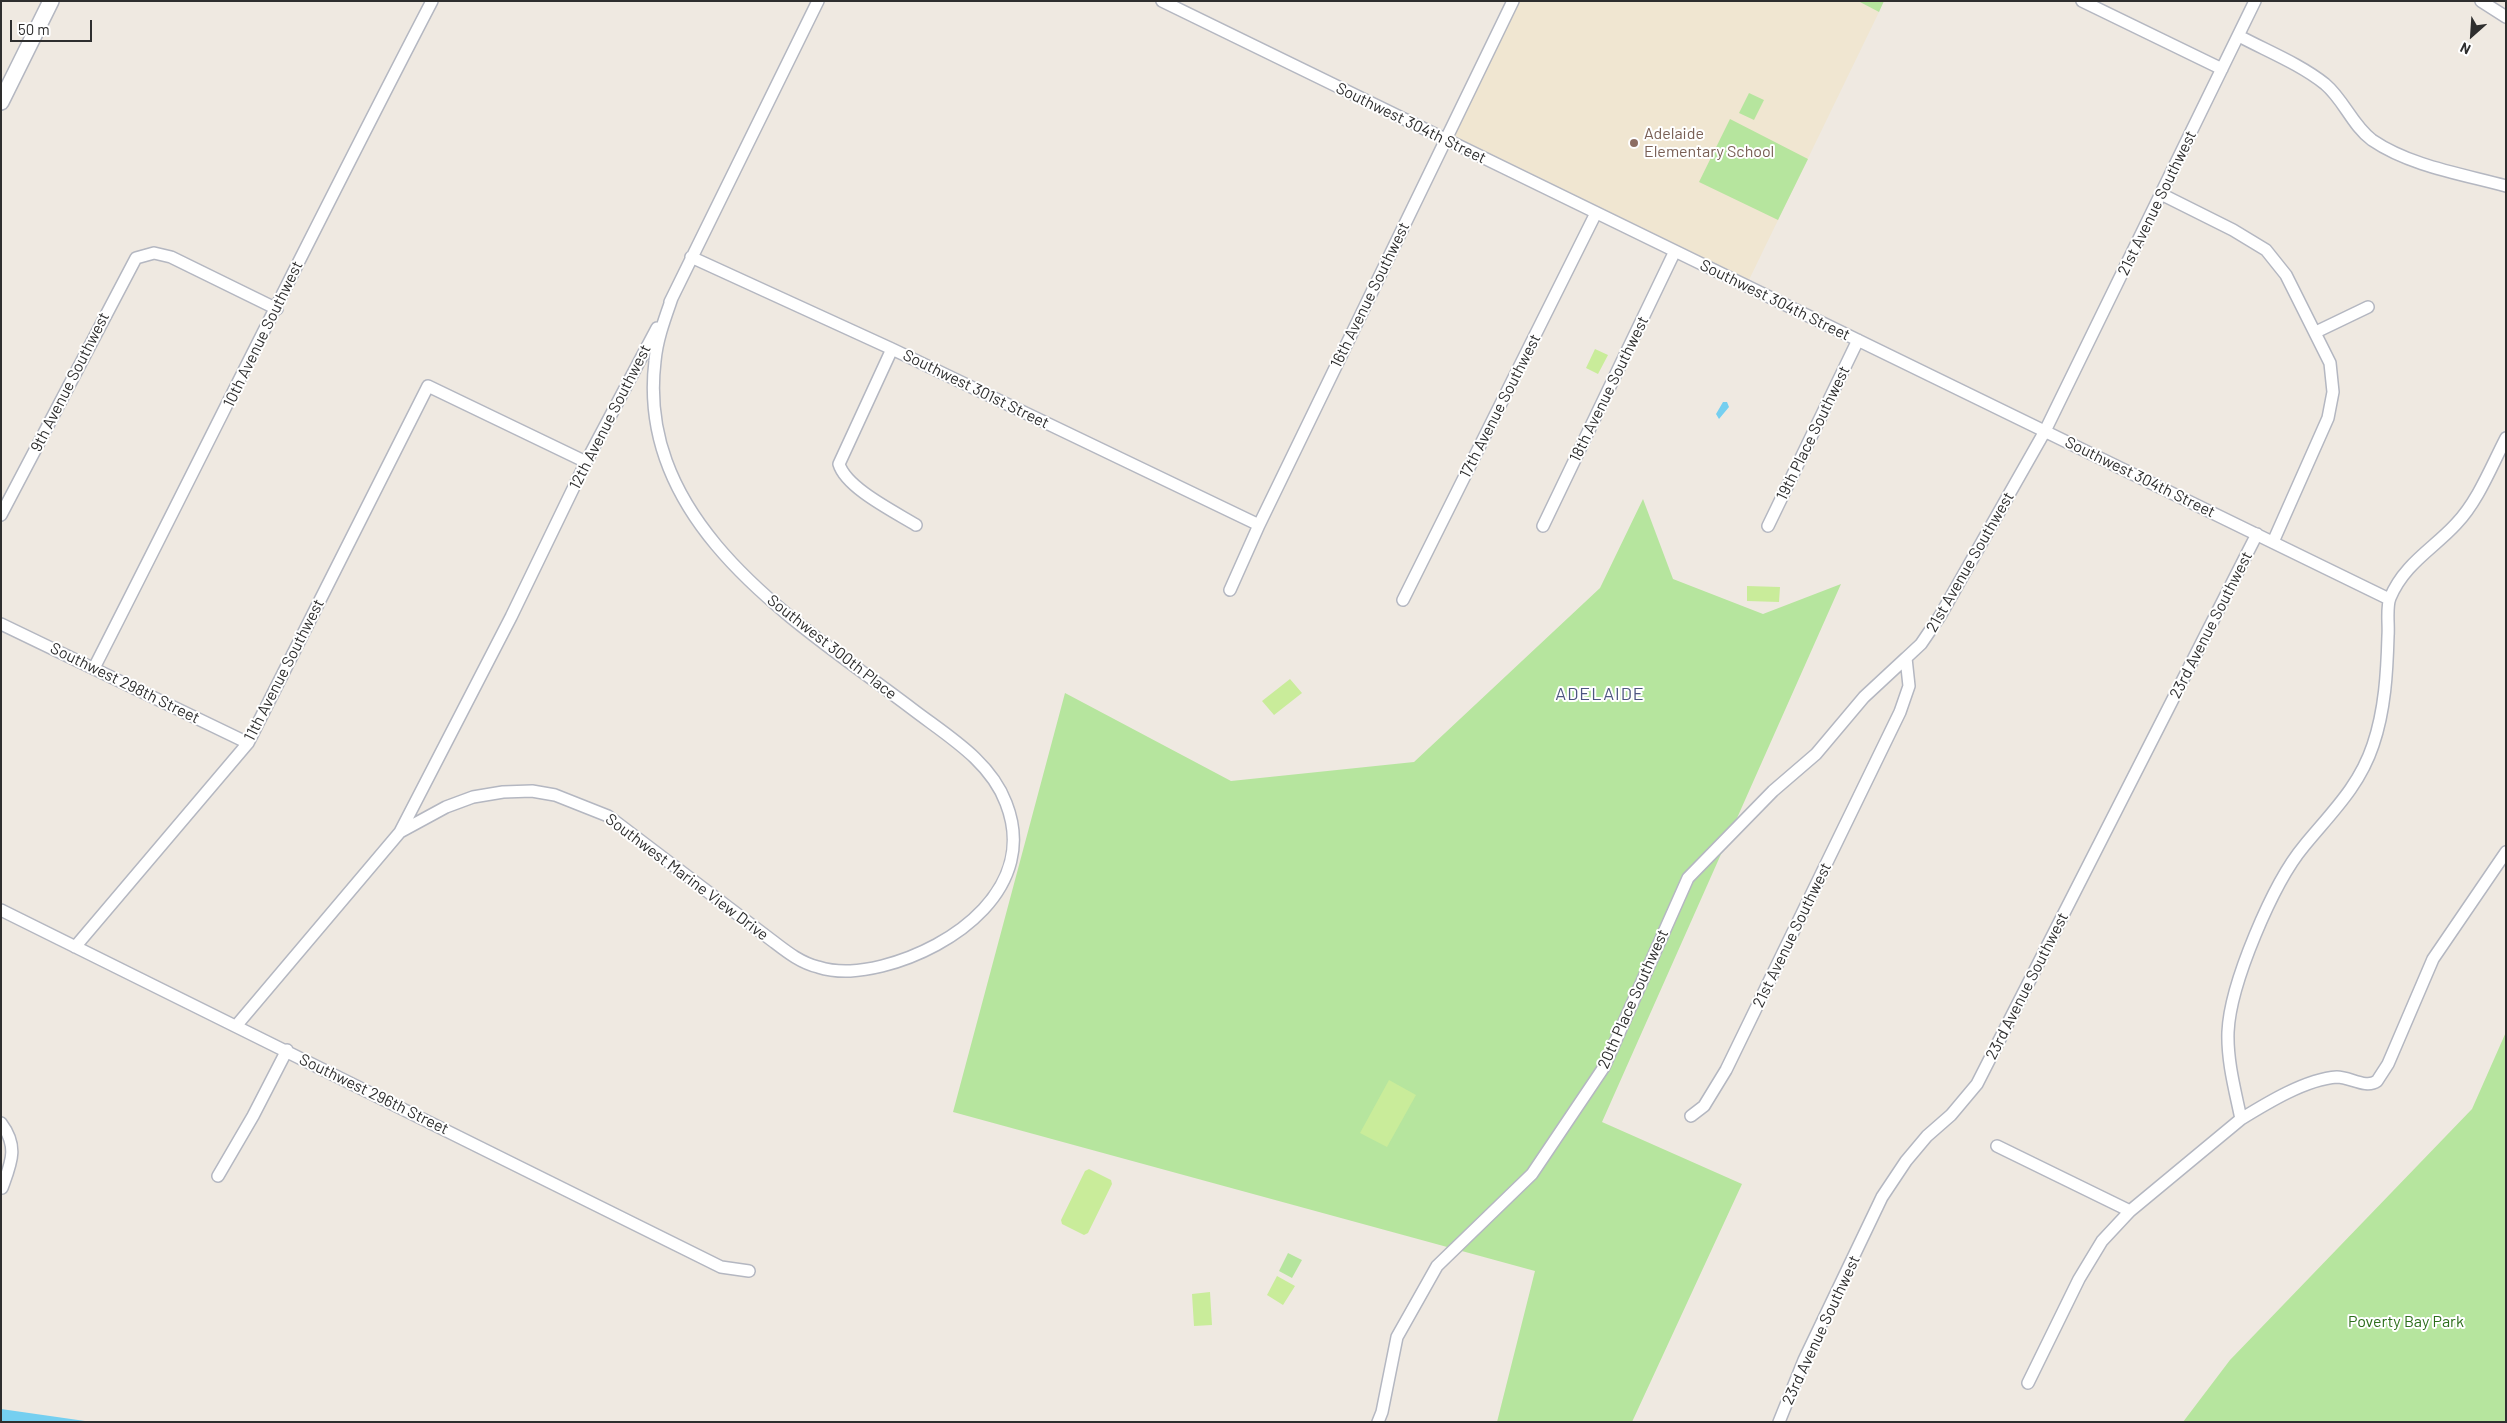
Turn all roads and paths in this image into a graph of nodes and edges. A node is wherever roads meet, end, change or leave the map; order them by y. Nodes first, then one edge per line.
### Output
1 (51, 1) edge
2 (432, 1) edge
3 (818, 1) edge
4 (1162, 1) edge
5 (1513, 1) edge
6 (2082, 1) edge
7 (2255, 1) edge
8 (2481, 1) edge
9 (2506, 17) edge
10 (2239, 36) junction
11 (2222, 69) junction
12 (1, 102) edge
13 (1446, 140) junction
14 (2506, 186) edge
15 (2161, 194) junction
16 (1596, 213) junction
17 (1675, 251) junction
18 (691, 257) junction
19 (672, 298) junction
20 (2368, 307) dead end
21 (277, 309) junction
22 (2316, 332) junction
23 (1858, 340) junction
24 (892, 349) junction
25 (2045, 431) junction
26 (2506, 438) edge
27 (586, 462) junction
28 (1, 515) edge
29 (916, 525) dead end
30 (1259, 525) junction
31 (1543, 526) dead end
32 (1768, 526) dead end
33 (2257, 534) junction
34 (2273, 542) junction
35 (1230, 590) dead end
36 (2389, 599) junction
37 (1403, 600) dead end
38 (1, 624) edge
39 (1906, 658) junction
40 (94, 668) junction
41 (248, 743) junction
42 (400, 832) junction
43 (2506, 852) edge
44 (1, 910) edge
45 (978, 917) joint
46 (75, 947) junction
47 (236, 1026) junction
48 (287, 1050) junction
49 (1691, 1116) dead end
50 (2241, 1119) junction
51 (1, 1123) edge
52 (1997, 1146) dead end
53 (218, 1176) dead end
54 (2, 1188) edge
55 (2130, 1211) junction
56 (749, 1272) dead end
57 (2028, 1383) dead end
58 (1378, 1422) edge
59 (1779, 1422) edge

1 - 12 street
2 - 21 street, 10th Avenue Southwest
3 - 18 street, 12th Avenue Southwest
4 - 13 street, Southwest 304th Street
5 - 13 street, 16th Avenue Southwest
6 - 11 street
7 - 10 street, 21st Avenue Southwest
8 - 9 street
10 - 11 street, 21st Avenue Southwest
10 - 14 street
11 - 15 street, 21st Avenue Southwest
13 - 16 street, Southwest 304th Street
13 - 30 street, 16th Avenue Southwest
15 - 22 street, 23rd Avenue Southwest
15 - 25 street, 21st Avenue Southwest
16 - 17 street, Southwest 304th Street
16 - 37 street, 17th Avenue Southwest
17 - 23 street, Southwest 304th Street
17 - 31 street, 18th Avenue Southwest
18 - 19 street, 12th Avenue Southwest
18 - 24 street, Southwest 301st Street
19 - 27 street, 12th Avenue Southwest
19 - 45 street, Southwest 300th Place
20 - 22 street
21 - 28 street, 9th Avenue Southwest
21 - 40 street, 10th Avenue Southwest
22 - 34 street, 23rd Avenue Southwest
23 - 25 street, Southwest 304th Street
23 - 32 street, 19th Place Southwest
24 - 29 street
24 - 30 street, Southwest 301st Street
25 - 33 street, Southwest 304th Street
25 - 39 street, 21st Avenue Southwest
26 - 36 street
27 - 41 street, 11th Avenue Southwest
27 - 42 street, 12th Avenue Southwest
30 - 35 street, 16th Avenue Southwest
33 - 34 street, Southwest 304th Street
33 - 59 street, 23rd Avenue Southwest
34 - 36 street, Southwest 304th Street
36 - 50 street
38 - 40 street, Southwest 298th Street
39 - 49 street, 21st Avenue Southwest
39 - 58 street, 20th Place Southwest
40 - 41 street, Southwest 298th Street
41 - 46 street, 11th Avenue Southwest
42 - 45 street, Southwest Marine View Drive
42 - 47 street, Southwest Marine View Drive
43 - 50 street
44 - 46 street, Southwest 296th Street
46 - 47 street, Southwest 296th Street
47 - 48 street, Southwest 296th Street
48 - 53 street
48 - 56 street, Southwest 296th Street
50 - 55 street
51 - 54 street
52 - 55 street
55 - 57 street

